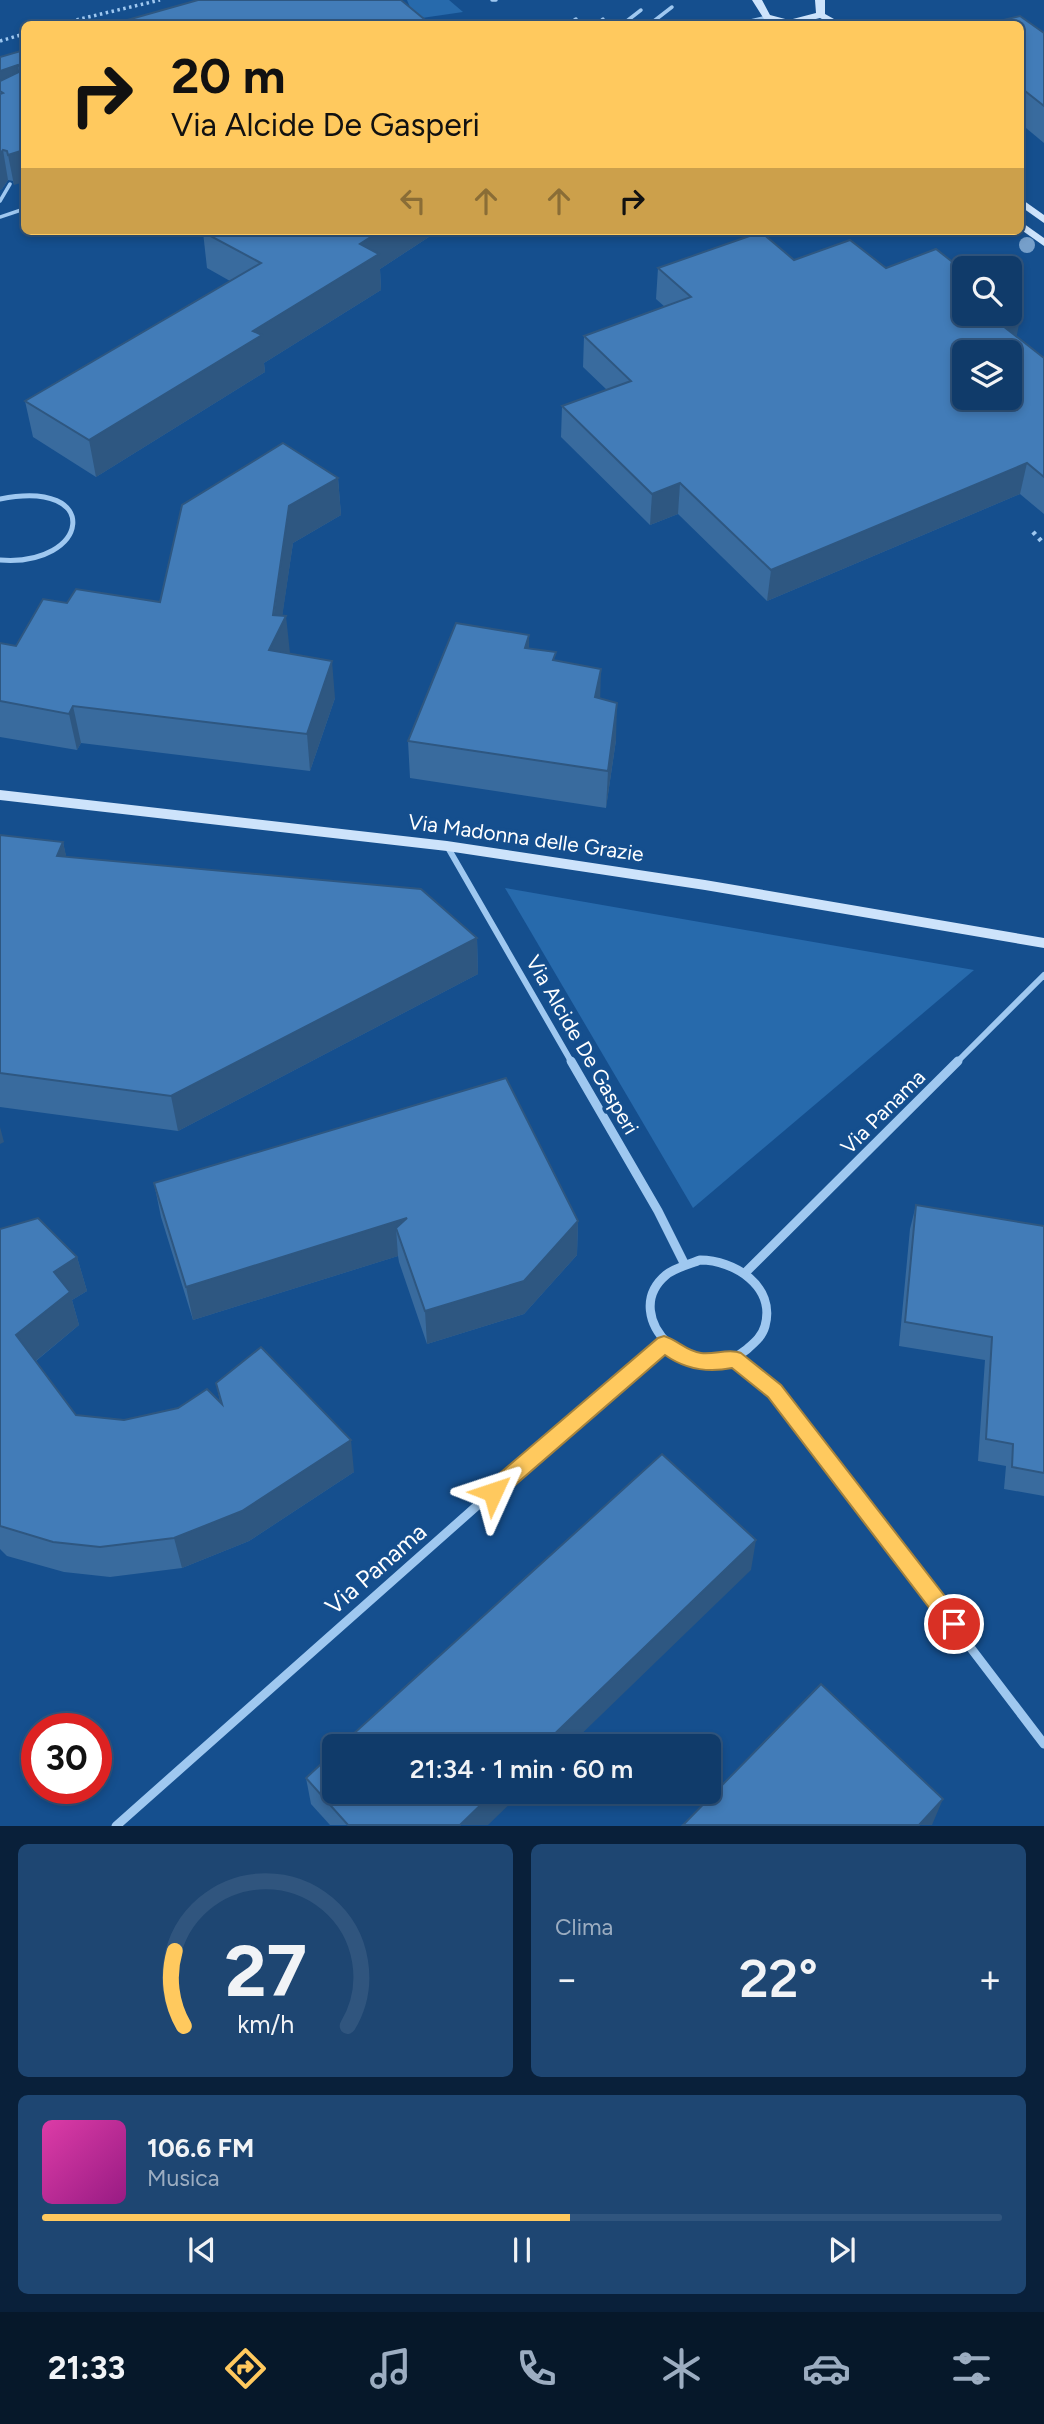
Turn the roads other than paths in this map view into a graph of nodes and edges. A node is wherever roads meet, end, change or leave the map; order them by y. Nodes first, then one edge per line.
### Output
1 (757, 0) edge
2 (820, 0) edge
3 (671, 7) dead end
4 (641, 10) dead end
5 (821, 15) junction
6 (767, 17) junction
7 (576, 19) dead end
8 (603, 19) dead end
9 (573, 21) edge
10 (601, 21) edge
11 (627, 21) edge
12 (654, 21) edge
13 (750, 21) edge
14 (784, 21) edge
15 (800, 21) edge
16 (832, 21) edge
17 (10, 184) edge
18 (0, 201) edge
19 (1024, 204) edge
20 (21, 208) edge
21 (0, 216) edge
22 (1044, 219) edge
23 (1024, 227) edge
24 (1044, 243) edge
25 (0, 499) edge
26 (0, 560) edge
27 (0, 794) edge
28 (446, 846) junction
29 (1044, 943) edge
30 (1044, 975) edge
31 (684, 1263) junction
32 (745, 1273) junction
33 (664, 1344) junction
34 (734, 1359) junction
35 (1044, 1744) edge
36 (116, 1825) edge

1 - 6 main road
2 - 5 main road
3 - 12 lane
4 - 11 lane
5 - 15 main road
5 - 16 main road
6 - 13 lane
6 - 14 main road
7 - 9 lane
8 - 10 lane
17 - 18 lane
19 - 22 main road
20 - 21 lane
23 - 24 main road
25 - 26 lane
27 - 28 main road, Via Madonna delle Grazie
28 - 29 main road, Via Madonna delle Grazie
28 - 31 street, Via Alcide De Gasperi
30 - 32 street, Via Panama
31 - 32 street
31 - 33 street
32 - 34 street
33 - 34 street
33 - 36 street, Via Panama
34 - 35 street

